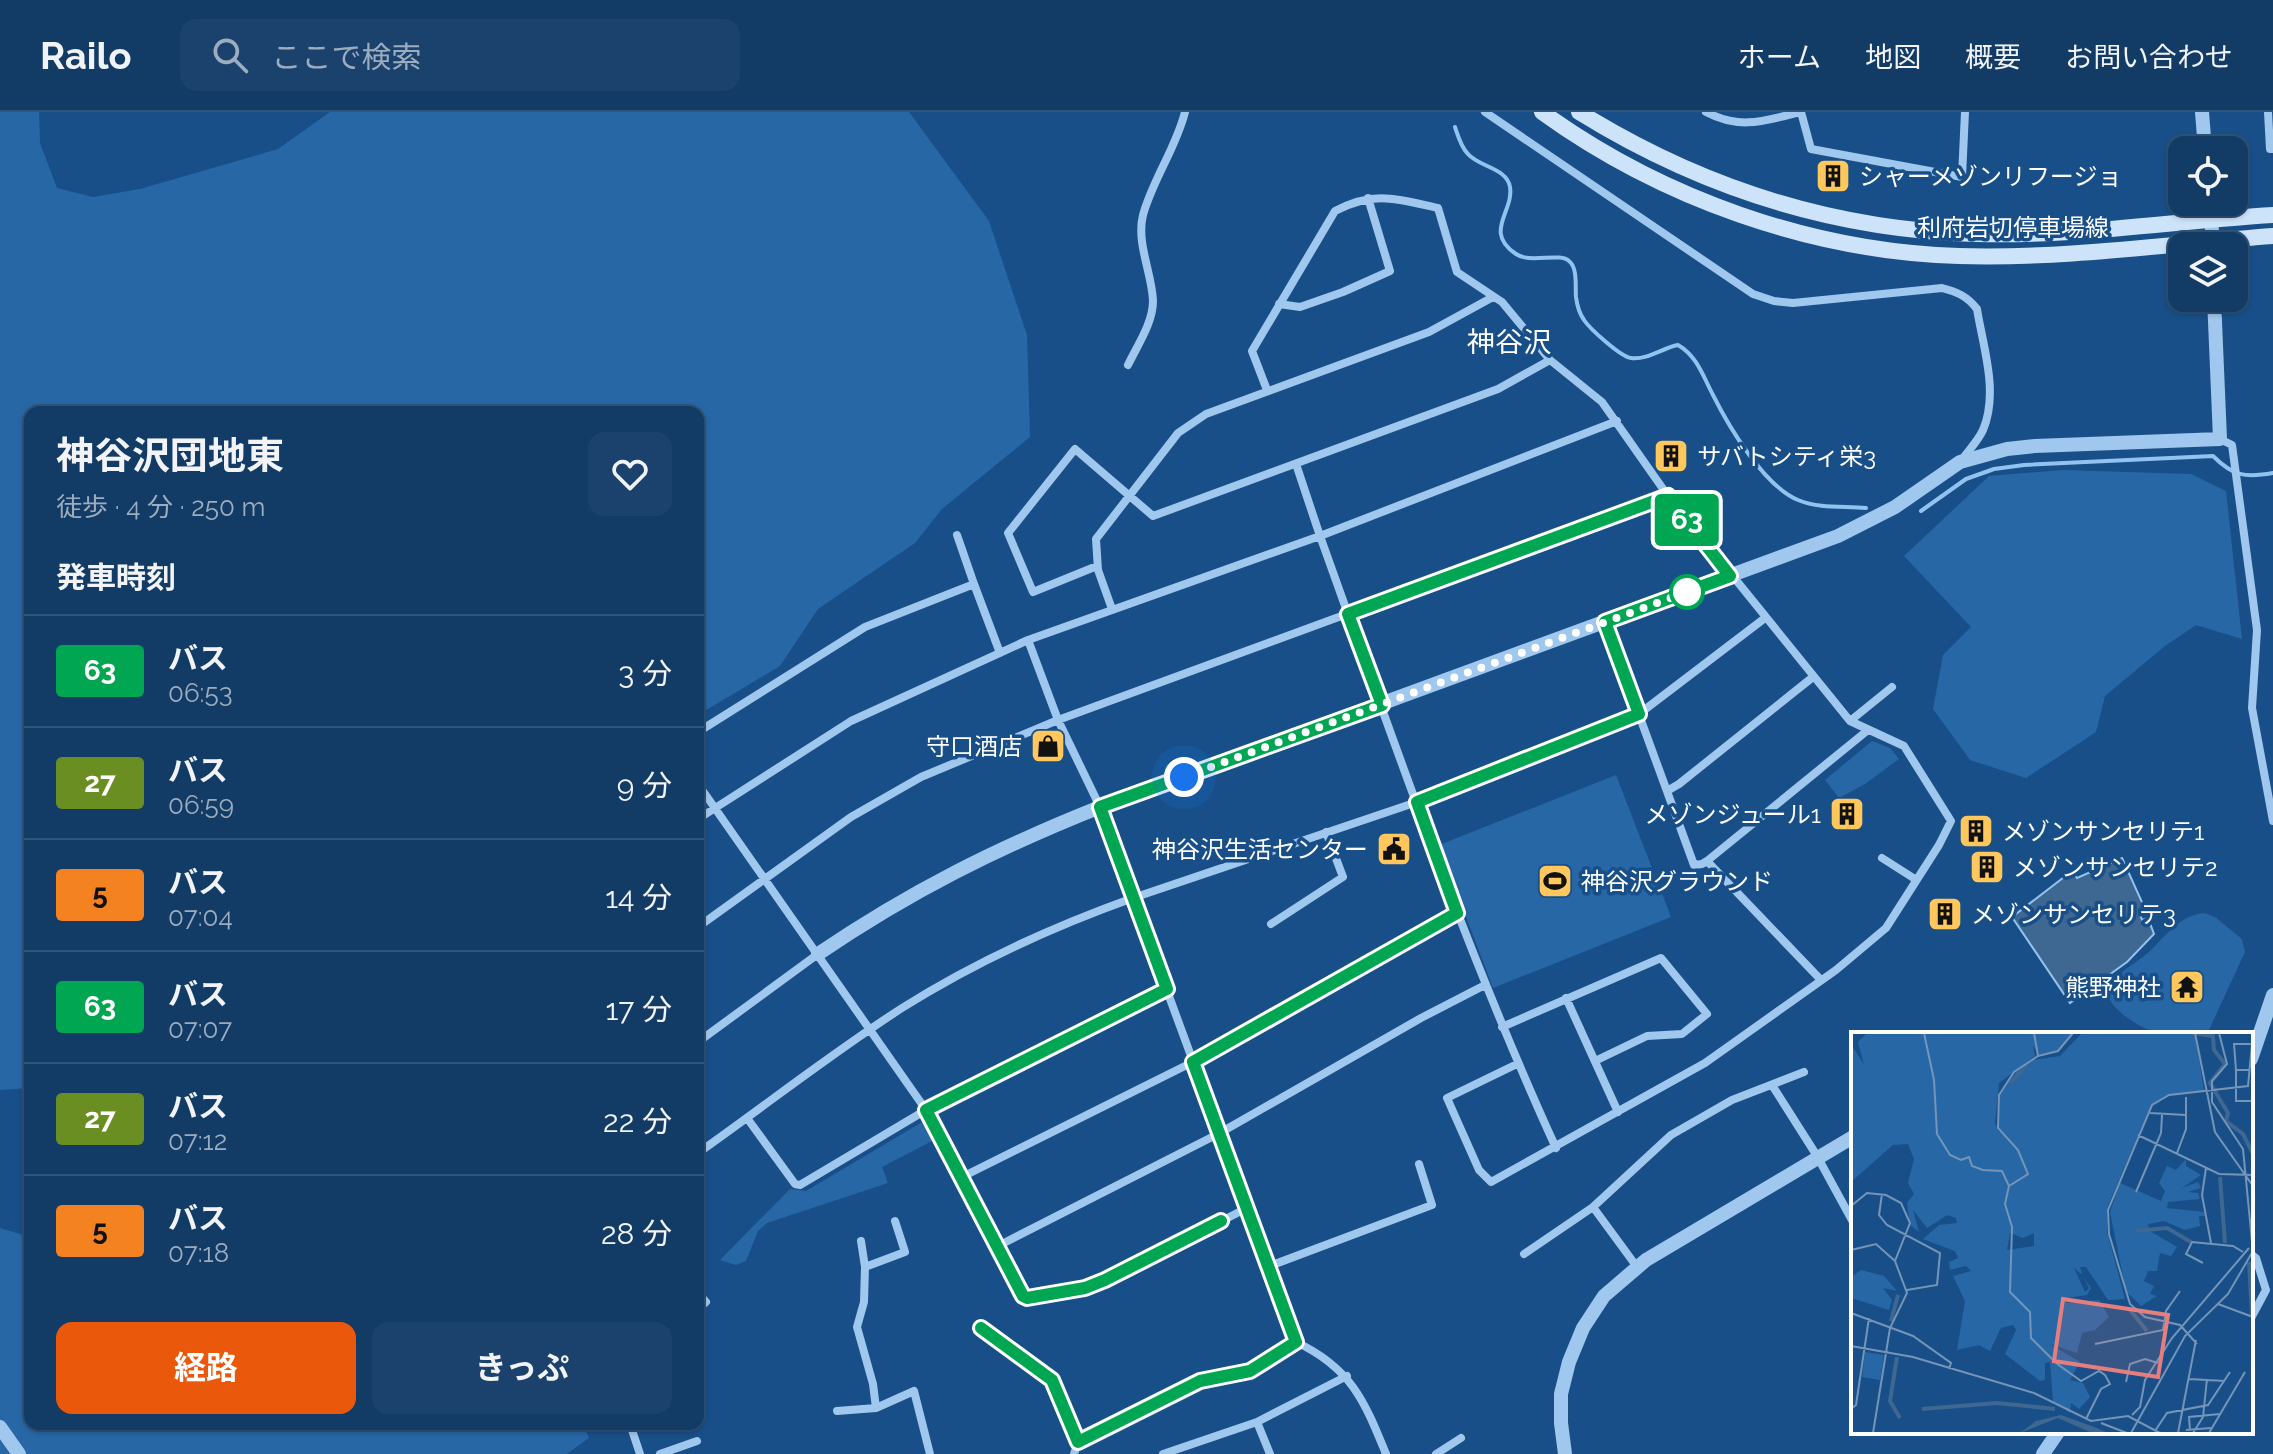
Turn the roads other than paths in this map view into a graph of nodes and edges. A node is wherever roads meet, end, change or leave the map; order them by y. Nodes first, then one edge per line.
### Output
1 (1185, 112) edge
2 (1485, 112) edge
3 (1542, 112) edge
4 (1579, 112) edge
5 (1706, 112) edge
6 (1800, 112) edge
7 (1965, 112) edge
8 (2202, 112) edge
9 (2268, 112) edge
10 (2204, 136) edge
11 (2273, 149) edge
12 (1368, 198) junction
13 (2273, 215) edge
14 (2212, 216) edge
15 (2212, 220) junction
16 (2212, 232) edge
17 (2273, 236) edge
18 (2248, 239) edge
19 (2168, 247) edge
20 (1493, 297) junction
21 (1279, 304) junction
22 (2215, 312) edge
23 (1550, 360) junction
24 (1128, 365) dead end
25 (1267, 390) junction
26 (1617, 421) junction
27 (2220, 439) junction
28 (1960, 462) junction
29 (1296, 464) junction
30 (1128, 494) junction
31 (1668, 496) junction
32 (957, 535) dead end
33 (1320, 536) junction
34 (1097, 566) junction
35 (1730, 576) junction
36 (974, 584) junction
37 (1112, 609) junction
38 (1348, 614) junction
39 (1765, 618) junction
40 (1605, 622) junction
41 (1028, 640) junction
42 (1000, 653) junction
43 (1813, 677) junction
44 (1892, 687) dead end
45 (1382, 705) junction
46 (1639, 714) junction
47 (1058, 720) junction
48 (1850, 721) junction
49 (704, 728) edge
50 (1868, 730) junction
51 (1667, 791) junction
52 (704, 793) edge
53 (1417, 802) junction
54 (1100, 807) junction
55 (714, 809) junction
56 (704, 815) edge
57 (2273, 821) edge
58 (1326, 832) junction
59 (1882, 858) dead end
60 (1707, 861) junction
61 (766, 878) junction
62 (1915, 879) junction
63 (1133, 898) junction
64 (1457, 913) junction
65 (704, 923) edge
66 (1271, 924) dead end
67 (818, 954) junction
68 (1821, 980) junction
69 (1485, 985) junction
70 (1167, 989) junction
71 (2273, 995) edge
72 (1566, 998) junction
73 (2270, 1014) edge
74 (1502, 1027) junction
75 (871, 1030) junction
76 (704, 1038) edge
77 (2253, 1054) edge
78 (1595, 1061) junction
79 (1193, 1062) junction
80 (1517, 1064) junction
81 (1804, 1072) dead end
82 (1772, 1085) junction
83 (926, 1110) junction
84 (1618, 1112) junction
85 (747, 1118) junction
86 (1218, 1134) junction
87 (1851, 1138) edge
88 (1556, 1148) junction
89 (704, 1149) edge
90 (1817, 1156) junction
91 (1419, 1164) dead end
92 (962, 1177) junction
93 (1593, 1207) junction
94 (1245, 1209) junction
95 (895, 1221) dead end
96 (1851, 1227) edge
97 (861, 1241) dead end
98 (998, 1246) junction
99 (1524, 1254) dead end
100 (2253, 1256) edge
101 (865, 1267) junction
102 (1267, 1267) junction
103 (1637, 1267) junction
104 (2269, 1292) edge
105 (2253, 1315) edge
106 (981, 1328) dead end
107 (1296, 1342) junction
108 (1347, 1376) junction
109 (876, 1408) junction
110 (837, 1411) dead end
111 (1257, 1422) junction
112 (0, 1427) edge
113 (632, 1430) edge
114 (2057, 1434) edge
115 (1461, 1438) dead end
116 (697, 1441) dead end
117 (1078, 1442) junction
118 (19, 1454) edge
119 (640, 1454) edge
120 (660, 1454) edge
121 (930, 1454) edge
122 (1074, 1454) edge
123 (1163, 1454) edge
124 (1270, 1454) edge
125 (1386, 1454) edge
126 (1436, 1454) edge
127 (1565, 1454) edge
128 (2043, 1454) edge

1 - 24 street
2 - 28 street
3 - 19 main road, 利府岩切停車場線
4 - 15 main road, 利府岩切停車場線
5 - 6 street
6 - 7 street
8 - 10 street
9 - 11 street
12 - 20 street
12 - 21 street
12 - 21 street
13 - 15 main road, 利府岩切停車場線
14 - 15 street
15 - 16 street
17 - 18 main road, 利府岩切停車場線
20 - 23 street
20 - 25 street
21 - 25 street
22 - 27 street
23 - 26 street
23 - 29 street
25 - 30 street
26 - 31 street
26 - 33 street
27 - 28 street
27 - 57 street
28 - 35 street
29 - 30 street
29 - 33 street
30 - 34 street
30 - 34 street
31 - 35 street
31 - 38 street
32 - 36 street
33 - 37 street
33 - 38 street
34 - 37 street
35 - 39 street
35 - 40 street
36 - 42 street
36 - 49 street
37 - 41 street
38 - 45 street
38 - 47 street
39 - 43 street
39 - 46 street
40 - 45 street
40 - 46 street
41 - 42 street
41 - 47 street
42 - 55 street
43 - 48 street
43 - 51 street
44 - 48 street
45 - 53 street
45 - 54 street
46 - 51 street
46 - 53 street
47 - 54 street
47 - 61 street
48 - 50 street
50 - 60 street
50 - 62 street
51 - 60 street
52 - 55 street
53 - 58 street
53 - 64 street
54 - 63 street
54 - 67 street
55 - 56 street
55 - 61 street
58 - 63 street
58 - 66 street
59 - 62 street
60 - 68 street
61 - 65 street
61 - 67 street
62 - 68 street
63 - 70 street
63 - 75 street
64 - 69 street
64 - 79 street
67 - 75 street
67 - 76 street
68 - 84 street
69 - 74 street
69 - 86 street
70 - 79 street
70 - 83 street
71 - 73 street
72 - 74 street
72 - 78 street
72 - 78 street
73 - 77 street
74 - 80 street
75 - 83 street
75 - 85 street
78 - 84 street
79 - 86 street
79 - 92 street
80 - 88 street
80 - 88 street
81 - 82 street
82 - 90 street
82 - 93 street
83 - 85 street
83 - 92 street
84 - 88 street
85 - 89 street
86 - 94 street
86 - 98 street
87 - 90 street
90 - 96 street
90 - 103 street
91 - 102 street
92 - 98 street
93 - 99 street
93 - 103 street
94 - 98 street
94 - 102 street
95 - 101 street
97 - 101 street
100 - 104 street
101 - 109 street
102 - 107 street
103 - 127 street
104 - 105 street
106 - 117 street
107 - 108 street
107 - 117 street
108 - 111 street
108 - 125 street
109 - 110 street
109 - 121 street
111 - 123 street
111 - 124 street
112 - 118 street
113 - 119 street
114 - 128 street
115 - 126 street
116 - 120 street
117 - 122 street

